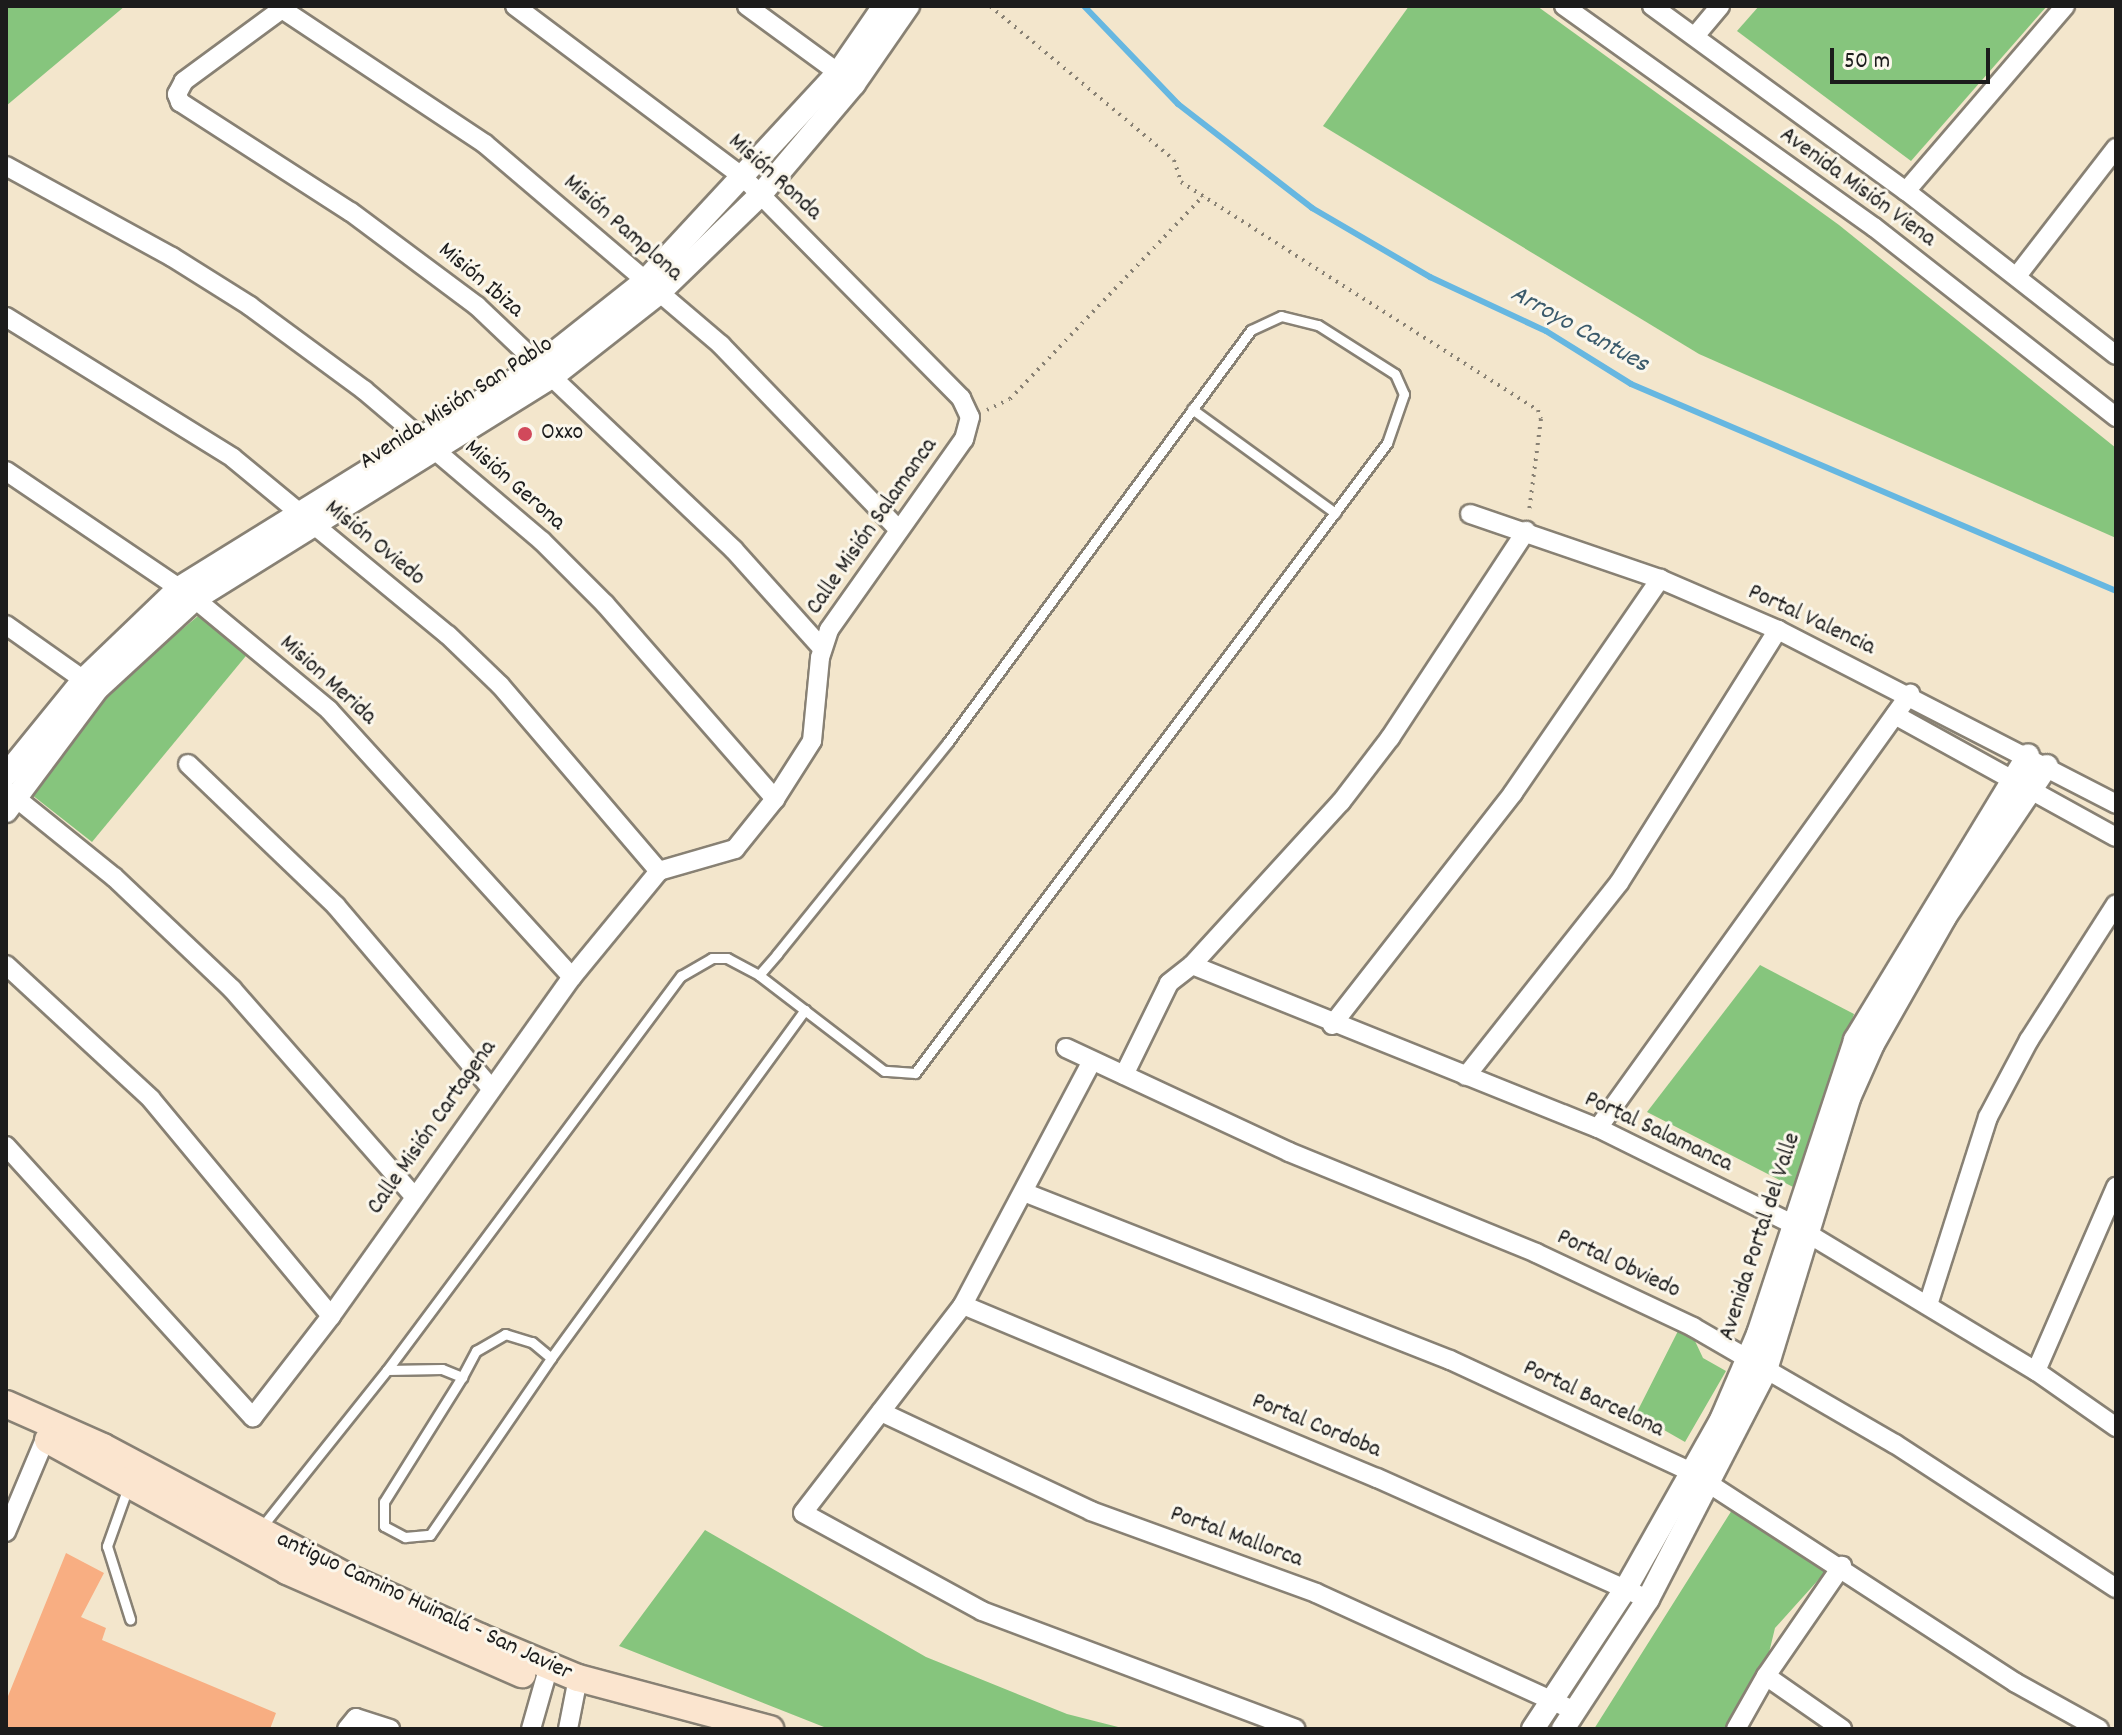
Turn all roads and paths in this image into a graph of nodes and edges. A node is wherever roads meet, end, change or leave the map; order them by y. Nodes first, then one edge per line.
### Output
1 (515, 6) edge
2 (747, 6) edge
3 (884, 6) edge
4 (908, 6) edge
5 (990, 6) edge
6 (1565, 6) edge
7 (1652, 6) edge
8 (1720, 6) edge
9 (2065, 6) edge
10 (284, 8) edge
11 (1695, 36) junction
12 (846, 79) junction
13 (2116, 148) edge
14 (6, 166) edge
15 (753, 186) junction
16 (1906, 191) junction
17 (1203, 196) junction
18 (2017, 276) junction
19 (652, 286) junction
20 (6, 317) edge
21 (2116, 355) edge
22 (546, 371) junction
23 (1192, 409) junction
24 (970, 417) junction
25 (2116, 417) edge
26 (429, 444) junction
27 (6, 471) edge
28 (1335, 513) junction
29 (1470, 514) dead end
30 (306, 521) junction
31 (897, 528) junction
32 (1526, 531) junction
33 (1660, 579) junction
34 (187, 594) junction
35 (6, 625) edge
36 (1778, 630) junction
37 (822, 648) junction
38 (91, 684) junction
39 (1910, 694) junction
40 (1895, 715) junction
41 (2037, 760) junction
42 (188, 764) dead end
43 (6, 775) edge
44 (2022, 784) junction
45 (9, 799) edge
46 (775, 799) junction
47 (2116, 804) edge
48 (2116, 837) edge
49 (659, 871) junction
50 (2116, 904) edge
51 (6, 965) edge
52 (1192, 965) junction
53 (759, 975) junction
54 (572, 977) junction
55 (805, 1010) junction
56 (1332, 1025) junction
57 (1066, 1048) dead end
58 (1092, 1061) junction
59 (1124, 1075) junction
60 (1466, 1076) junction
61 (490, 1087) junction
62 (1598, 1128) junction
63 (6, 1146) edge
64 (2116, 1187) edge
65 (1026, 1193) junction
66 (414, 1196) junction
67 (1801, 1230) junction
68 (963, 1305) junction
69 (1928, 1305) junction
70 (331, 1316) junction
71 (551, 1358) junction
72 (1758, 1365) junction
73 (387, 1370) junction
74 (2036, 1371) junction
75 (462, 1377) junction
76 (6, 1404) edge
77 (881, 1412) junction
78 (6, 1419) edge
79 (2116, 1427) edge
80 (45, 1439) junction
81 (1691, 1472) junction
82 (130, 1482) junction
83 (1711, 1484) junction
84 (6, 1532) edge
85 (251, 1540) junction
86 (1842, 1566) junction
87 (1626, 1588) junction
88 (2116, 1588) edge
89 (1648, 1599) junction
90 (130, 1619) dead end
91 (547, 1674) junction
92 (1766, 1676) junction
93 (578, 1686) junction
94 (1552, 1700) junction
95 (1568, 1720) edge
96 (533, 1722) edge
97 (568, 1728) edge
98 (347, 1729) edge
99 (390, 1729) edge
100 (723, 1729) edge
101 (770, 1729) edge
102 (1296, 1729) edge
103 (1533, 1729) edge
104 (1736, 1729) edge
105 (1842, 1729) edge
106 (2099, 1729) edge

1 - 15 street, Misión Ronda
2 - 12 street
3 - 12 street, Avenida Misión San Pablo
4 - 12 street, Avenida Misión San Pablo
5 - 17 path
6 - 25 street, Avenida Misión Viena
7 - 11 street, Avenida Misión Viena
8 - 11 street
9 - 16 street
10 - 19 street, Misión Pamplona
10 - 22 street, Misión Ibiza
11 - 16 street, Avenida Misión Viena
12 - 15 street, Avenida Misión San Pablo
13 - 18 street
14 - 26 street, Misión Gerona
15 - 19 street, Avenida Misión San Pablo
15 - 24 street, Misión Ronda
16 - 18 street, Avenida Misión Viena
17 - 24 path
17 - 32 path
18 - 21 street, Avenida Misión Viena
19 - 22 street, Avenida Misión San Pablo
19 - 31 street, Misión Pamplona
20 - 30 street, Misión Oviedo
22 - 26 street, Avenida Misión San Pablo
22 - 37 street, Misión Ibiza
23 - 28 lane
23 - 28 lane
23 - 53 lane
24 - 31 street, Calle Misión Salamanca
26 - 30 street, Avenida Misión San Pablo
26 - 46 street, Misión Gerona
27 - 34 street, Mision Merida
28 - 55 lane
29 - 32 street, Portal Valencia
30 - 34 street, Avenida Misión San Pablo
30 - 49 street, Misión Oviedo
31 - 37 street, Calle Misión Salamanca
32 - 33 street, Portal Valencia
32 - 52 street
33 - 36 street, Portal Valencia
33 - 56 street
34 - 38 street, Avenida Misión San Pablo
34 - 54 street, Mision Merida
35 - 38 street
36 - 39 street, Portal Valencia
36 - 60 street
37 - 46 street, Calle Misión Salamanca
38 - 43 street, Avenida Misión San Pablo
38 - 45 street, Avenida Misión San Pablo
39 - 40 street
39 - 41 street, Portal Valencia
40 - 44 street
40 - 62 street
41 - 44 street, Avenida Portal del Valle
41 - 47 street, Portal Valencia
42 - 61 street
44 - 48 street
44 - 67 street, Avenida Portal del Valle
45 - 66 street
46 - 49 street, Calle Misión Salamanca
49 - 54 street, Calle Misión Cartagena
50 - 69 street
51 - 70 street
52 - 56 street, Portal Salamanca
52 - 59 street
53 - 55 lane
53 - 73 lane
54 - 61 street, Calle Misión Cartagena
55 - 71 lane
56 - 60 street, Portal Salamanca
57 - 58 street, Portal Obviedo
58 - 59 street, Portal Obviedo
58 - 65 street
59 - 72 street, Portal Obviedo
60 - 62 street, Portal Salamanca
61 - 66 street, Calle Misión Cartagena
62 - 67 street, Portal Salamanca
63 - 70 street, Calle Misión Cartagena
64 - 74 street
65 - 68 street
65 - 81 street, Portal Barcelona
66 - 70 street, Calle Misión Cartagena
67 - 69 street, Portal Salamanca
67 - 72 street, Avenida Portal del Valle
68 - 77 street
68 - 87 street, Portal Cordoba
69 - 74 street, Portal Salamanca
71 - 75 lane
71 - 75 lane
72 - 81 street, Avenida Portal del Valle
72 - 83 street, Avenida Portal del Valle
72 - 88 street, Portal Obviedo
73 - 75 lane
73 - 85 lane
74 - 79 street, Portal Salamanca
76 - 85 main road, antiguo Camino Huinalá - San Javier
77 - 94 street, Portal Mallorca
77 - 102 street
78 - 80 main road
80 - 82 main road
80 - 84 street
81 - 83 street, Portal Barcelona
81 - 87 street, Avenida Portal del Valle
82 - 85 main road
82 - 90 lane
83 - 86 street, Portal Barcelona
83 - 89 street, Avenida Portal del Valle
85 - 91 main road
86 - 92 street
86 - 106 street, Portal Barcelona
87 - 89 street, Portal Cordoba
87 - 94 street, Avenida Portal del Valle
89 - 95 street, Avenida Portal del Valle
91 - 93 main road
91 - 96 street
92 - 104 street
92 - 105 street
93 - 97 street
93 - 100 main road
93 - 101 main road, antiguo Camino Huinalá - San Javier
94 - 95 street, Portal Mallorca
94 - 103 street, Avenida Portal del Valle
96 - 97 street
98 - 99 street

